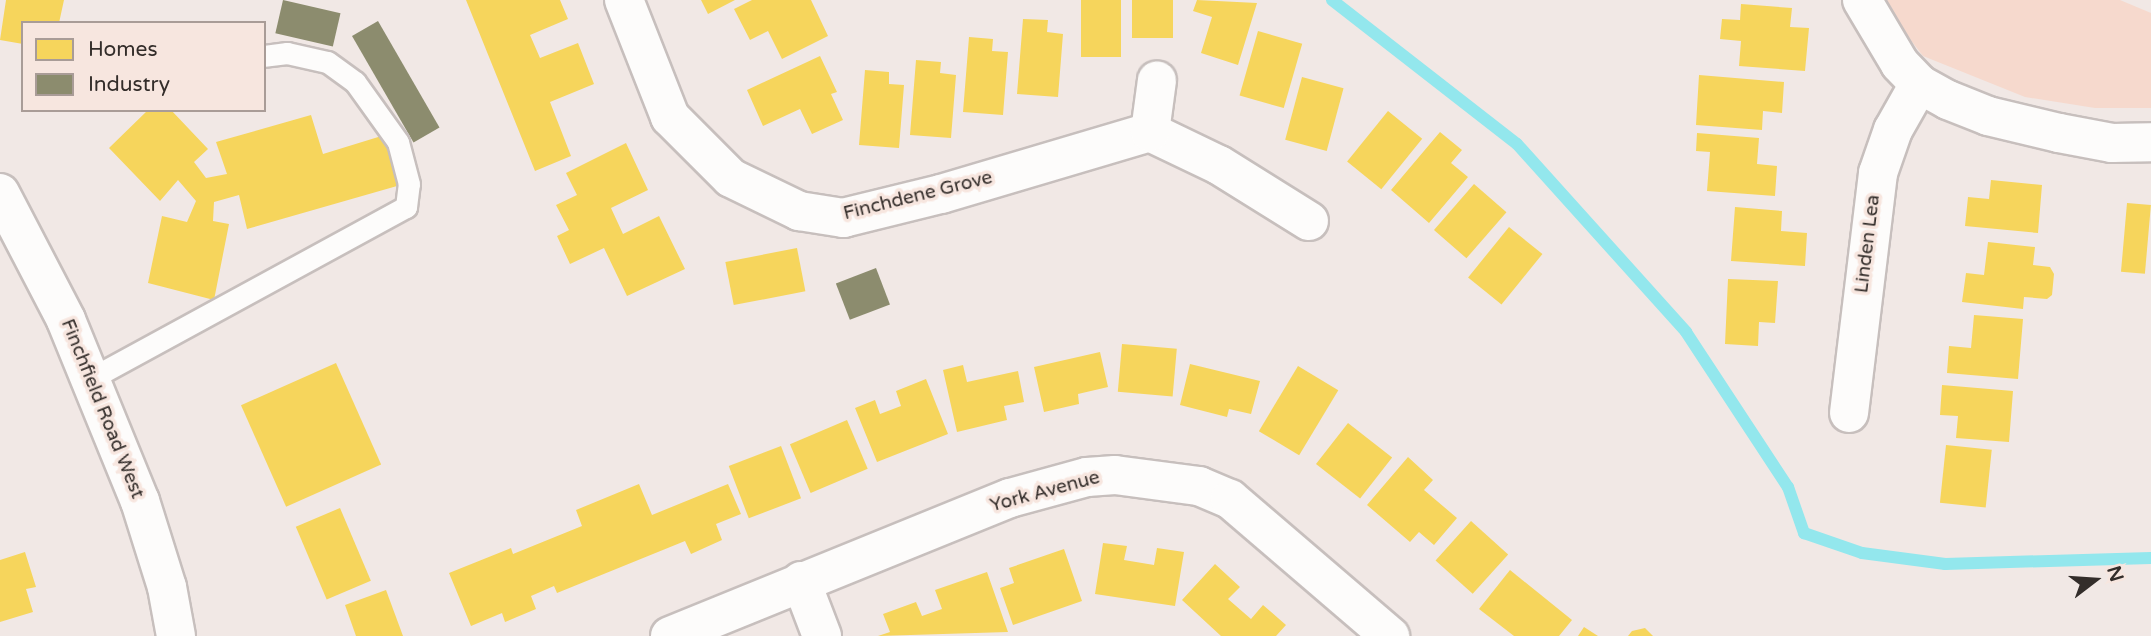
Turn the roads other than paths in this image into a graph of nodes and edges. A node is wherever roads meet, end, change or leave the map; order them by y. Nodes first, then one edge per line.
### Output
1 (624, 0) edge
2 (1862, 0) edge
3 (266, 56) edge
4 (1157, 80) dead end
5 (1919, 83) junction
6 (1150, 132) junction
7 (2151, 142) edge
8 (0, 193) edge
9 (1309, 221) dead end
10 (90, 379) junction
11 (1849, 413) dead end
12 (801, 581) junction
13 (176, 636) edge
14 (670, 636) edge
15 (822, 636) edge
16 (1390, 636) edge

1 - 6 street, Finchdene Grove
2 - 5 street
3 - 10 lane
4 - 6 street
5 - 7 street
5 - 11 street, Linden Lea
6 - 9 street
8 - 10 street, Finchfield Road West
10 - 13 street, Finchfield Road West
12 - 14 street, York Avenue
12 - 15 street
12 - 16 street, York Avenue

